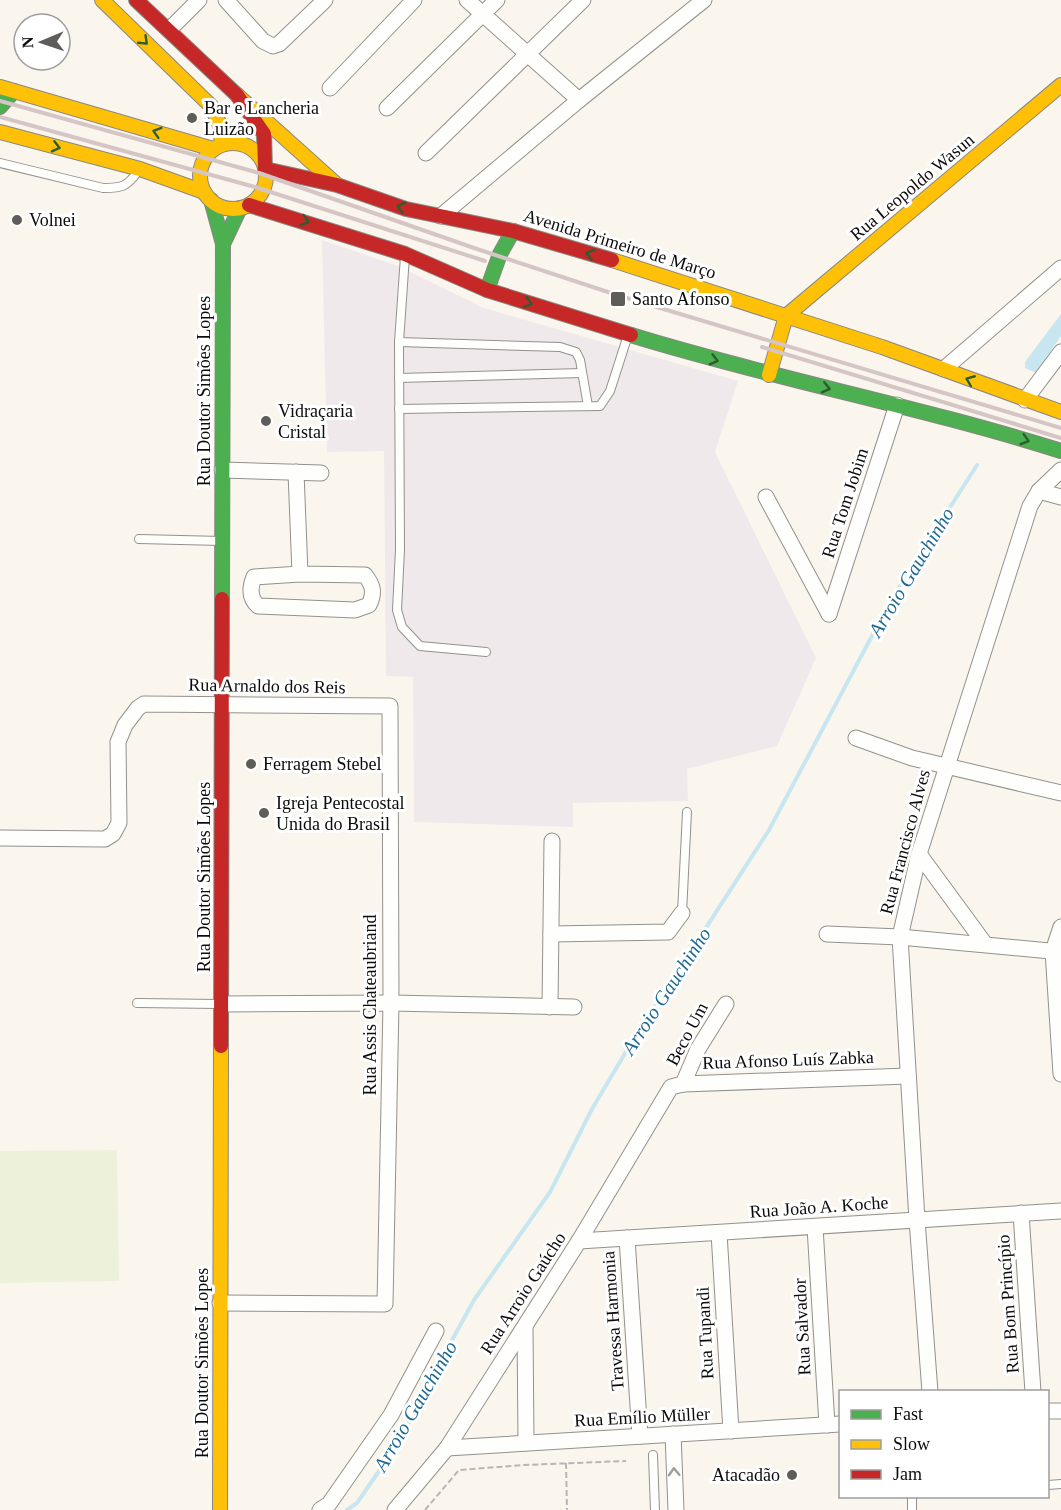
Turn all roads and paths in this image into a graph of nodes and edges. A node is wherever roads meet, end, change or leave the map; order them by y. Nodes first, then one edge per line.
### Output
1 (102, 0) edge
2 (136, 0) edge
3 (199, 0) edge
4 (226, 0) edge
5 (325, 0) edge
6 (414, 0) edge
7 (467, 0) edge
8 (497, 0) edge
9 (584, 0) edge
10 (704, 0) edge
11 (483, 15) junction
12 (169, 30) junction
13 (527, 55) junction
14 (1061, 85) edge
15 (0, 87) edge
16 (330, 88) dead end
17 (14, 91) junction
18 (237, 95) junction
19 (579, 100) junction
20 (0, 107) edge
21 (387, 108) dead end
22 (0, 132) edge
23 (218, 147) junction
24 (426, 153) dead end
25 (0, 163) edge
26 (140, 169) junction
27 (266, 169) junction
28 (337, 185) junction
29 (208, 196) junction
30 (244, 206) junction
31 (441, 216) junction
32 (513, 231) junction
33 (223, 244) junction
34 (405, 254) junction
35 (1061, 268) edge
36 (488, 290) junction
37 (786, 316) junction
38 (628, 334) junction
39 (399, 342) junction
40 (1061, 352) edge
41 (944, 369) junction
42 (582, 373) junction
43 (769, 375) junction
44 (399, 378) junction
45 (1025, 400) junction
46 (897, 405) junction
47 (588, 406) junction
48 (399, 409) junction
49 (1061, 412) edge
50 (1061, 451) edge
51 (222, 470) junction
52 (1061, 470) edge
53 (296, 472) junction
54 (321, 473) dead end
55 (1040, 491) junction
56 (766, 497) dead end
57 (1061, 497) edge
58 (139, 539) dead end
59 (222, 541) junction
60 (300, 574) junction
61 (486, 652) dead end
62 (223, 705) junction
63 (390, 706) joint
64 (856, 738) dead end
65 (945, 766) junction
66 (1061, 793) edge
67 (687, 812) dead end
68 (0, 838) edge
69 (552, 841) dead end
70 (919, 854) junction
71 (682, 913) joint
72 (1061, 927) edge
73 (551, 934) junction
74 (827, 934) dead end
75 (900, 937) junction
76 (985, 944) junction
77 (1057, 951) edge
78 (137, 1003) dead end
79 (391, 1003) junction
80 (222, 1004) junction
81 (726, 1004) dead end
82 (550, 1007) junction
83 (574, 1007) dead end
84 (1061, 1074) edge
85 (908, 1076) junction
86 (677, 1085) junction
87 (1061, 1211) edge
88 (1021, 1214) junction
89 (917, 1220) junction
90 (816, 1227) junction
91 (719, 1233) junction
92 (627, 1238) junction
93 (579, 1241) junction
94 (220, 1303) junction
95 (525, 1327) junction
96 (436, 1331) dead end
97 (930, 1390) edge
98 (1033, 1390) edge
99 (834, 1425) edge
100 (731, 1431) junction
101 (673, 1434) junction
102 (640, 1436) junction
103 (526, 1443) junction
104 (447, 1448) junction
105 (652, 1455) dead end
106 (626, 1461) dead end
107 (566, 1463) junction
108 (220, 1510) edge
109 (320, 1510) edge
110 (395, 1510) edge
111 (425, 1510) edge
112 (567, 1510) edge
113 (655, 1510) edge
114 (676, 1510) edge

1 -> 23 main road
2 - 12 main road
3 - 12 street
4 - 5 street
6 - 16 street
7 - 11 street
8 - 11 street
9 - 13 street
10 - 19 street
11 - 13 street
11 - 21 street
12 - 18 main road
13 - 19 street
13 - 24 street
14 - 37 main road, Rua Leopoldo Wasun
15 - 17 main road
17 - 20 main road
23 -> 17 main road
18 - 27 main road
18 - 28 main road
19 - 31 street
22 -> 26 main road
23 - 27 main road
23 - 29 main road
25 - 26 lane
26 - 29 main road
27 - 28 main road, Avenida Primeiro de Março
27 - 30 main road
31 -> 28 main road, Avenida Primeiro de Março
29 - 30 main road
29 - 33 main road, Rua Doutor Simões Lopes
30 - 33 main road, Rua Doutor Simões Lopes
30 -> 34 main road
31 - 32 main road, Avenida Primeiro de Março
32 - 36 main road
37 -> 32 main road, Avenida Primeiro de Março
33 - 51 main road, Rua Doutor Simões Lopes
34 - 36 main road
34 - 39 lane
35 - 41 street
36 -> 38 main road
37 - 41 main road, Avenida Primeiro de Março
37 - 43 main road
38 -> 43 main road
38 - 47 lane
39 - 42 lane
39 - 44 lane
40 - 45 street
45 -> 41 main road, Avenida Primeiro de Março
42 - 44 lane
42 - 47 lane
43 -> 46 main road
44 - 48 lane
45 - 49 main road, Avenida Primeiro de Março
46 -> 50 main road
46 - 56 street, Rua Tom Jobim
47 - 48 lane
48 - 61 lane
51 - 53 street
51 - 59 main road, Rua Doutor Simões Lopes
52 - 55 street, Rua Francisco Alves
53 - 54 street
53 - 60 street
55 - 57 street
55 - 65 street, Rua Francisco Alves
58 - 59 lane
59 - 62 main road, Rua Doutor Simões Lopes
60 - 60 street
62 - 63 street, Rua Arnaldo dos Reis
62 - 68 street, Rua Arnaldo dos Reis
62 - 80 main road, Rua Doutor Simões Lopes
63 - 79 street, Rua Assis Chateaubriand
64 - 65 street
65 - 66 street
65 - 70 street, Rua Francisco Alves
67 - 71 lane
69 - 73 street
70 - 75 street, Rua Francisco Alves
70 - 76 street
71 - 73 street
72 - 77 street
73 - 82 street
74 - 75 street
75 - 76 street
75 - 85 street, Rua Francisco Alves
76 - 77 street
77 - 84 street
78 - 80 lane
79 - 80 street
79 - 82 street
79 - 94 street, Rua Assis Chateaubriand
80 - 94 main road, Rua Doutor Simões Lopes
81 - 86 street, Beco Um
82 - 83 street
85 - 86 street, Rua Afonso Luís Zabka
85 - 89 street, Rua Francisco Alves
86 - 93 street, Rua Arroio Gaúcho
87 - 88 street, Rua João A. Koche
88 - 89 street, Rua João A. Koche
88 - 98 street, Rua Bom Princípio
89 - 90 street, Rua João A. Koche
89 - 97 street, Rua Francisco Alves
90 - 91 street, Rua João A. Koche
90 - 99 street, Rua Salvador
91 - 92 street, Rua João A. Koche
91 - 100 street, Rua Tupandi
92 - 93 street, Rua João A. Koche
92 - 102 street, Travessa Harmonia
93 - 95 street, Rua Arroio Gaúcho
94 - 108 main road, Rua Doutor Simões Lopes
95 - 103 street
95 - 104 street, Rua Arroio Gaúcho
96 - 109 street
99 - 100 street, Rua Emílio Müller
100 - 101 street, Rua Emílio Müller
101 - 102 street, Rua Emílio Müller
114 -> 101 street
102 - 103 street, Rua Emílio Müller
103 - 104 street, Rua Emílio Müller
104 - 110 street, Rua Arroio Gaúcho
105 - 113 lane
106 - 107 path
107 - 111 path
107 - 112 path

